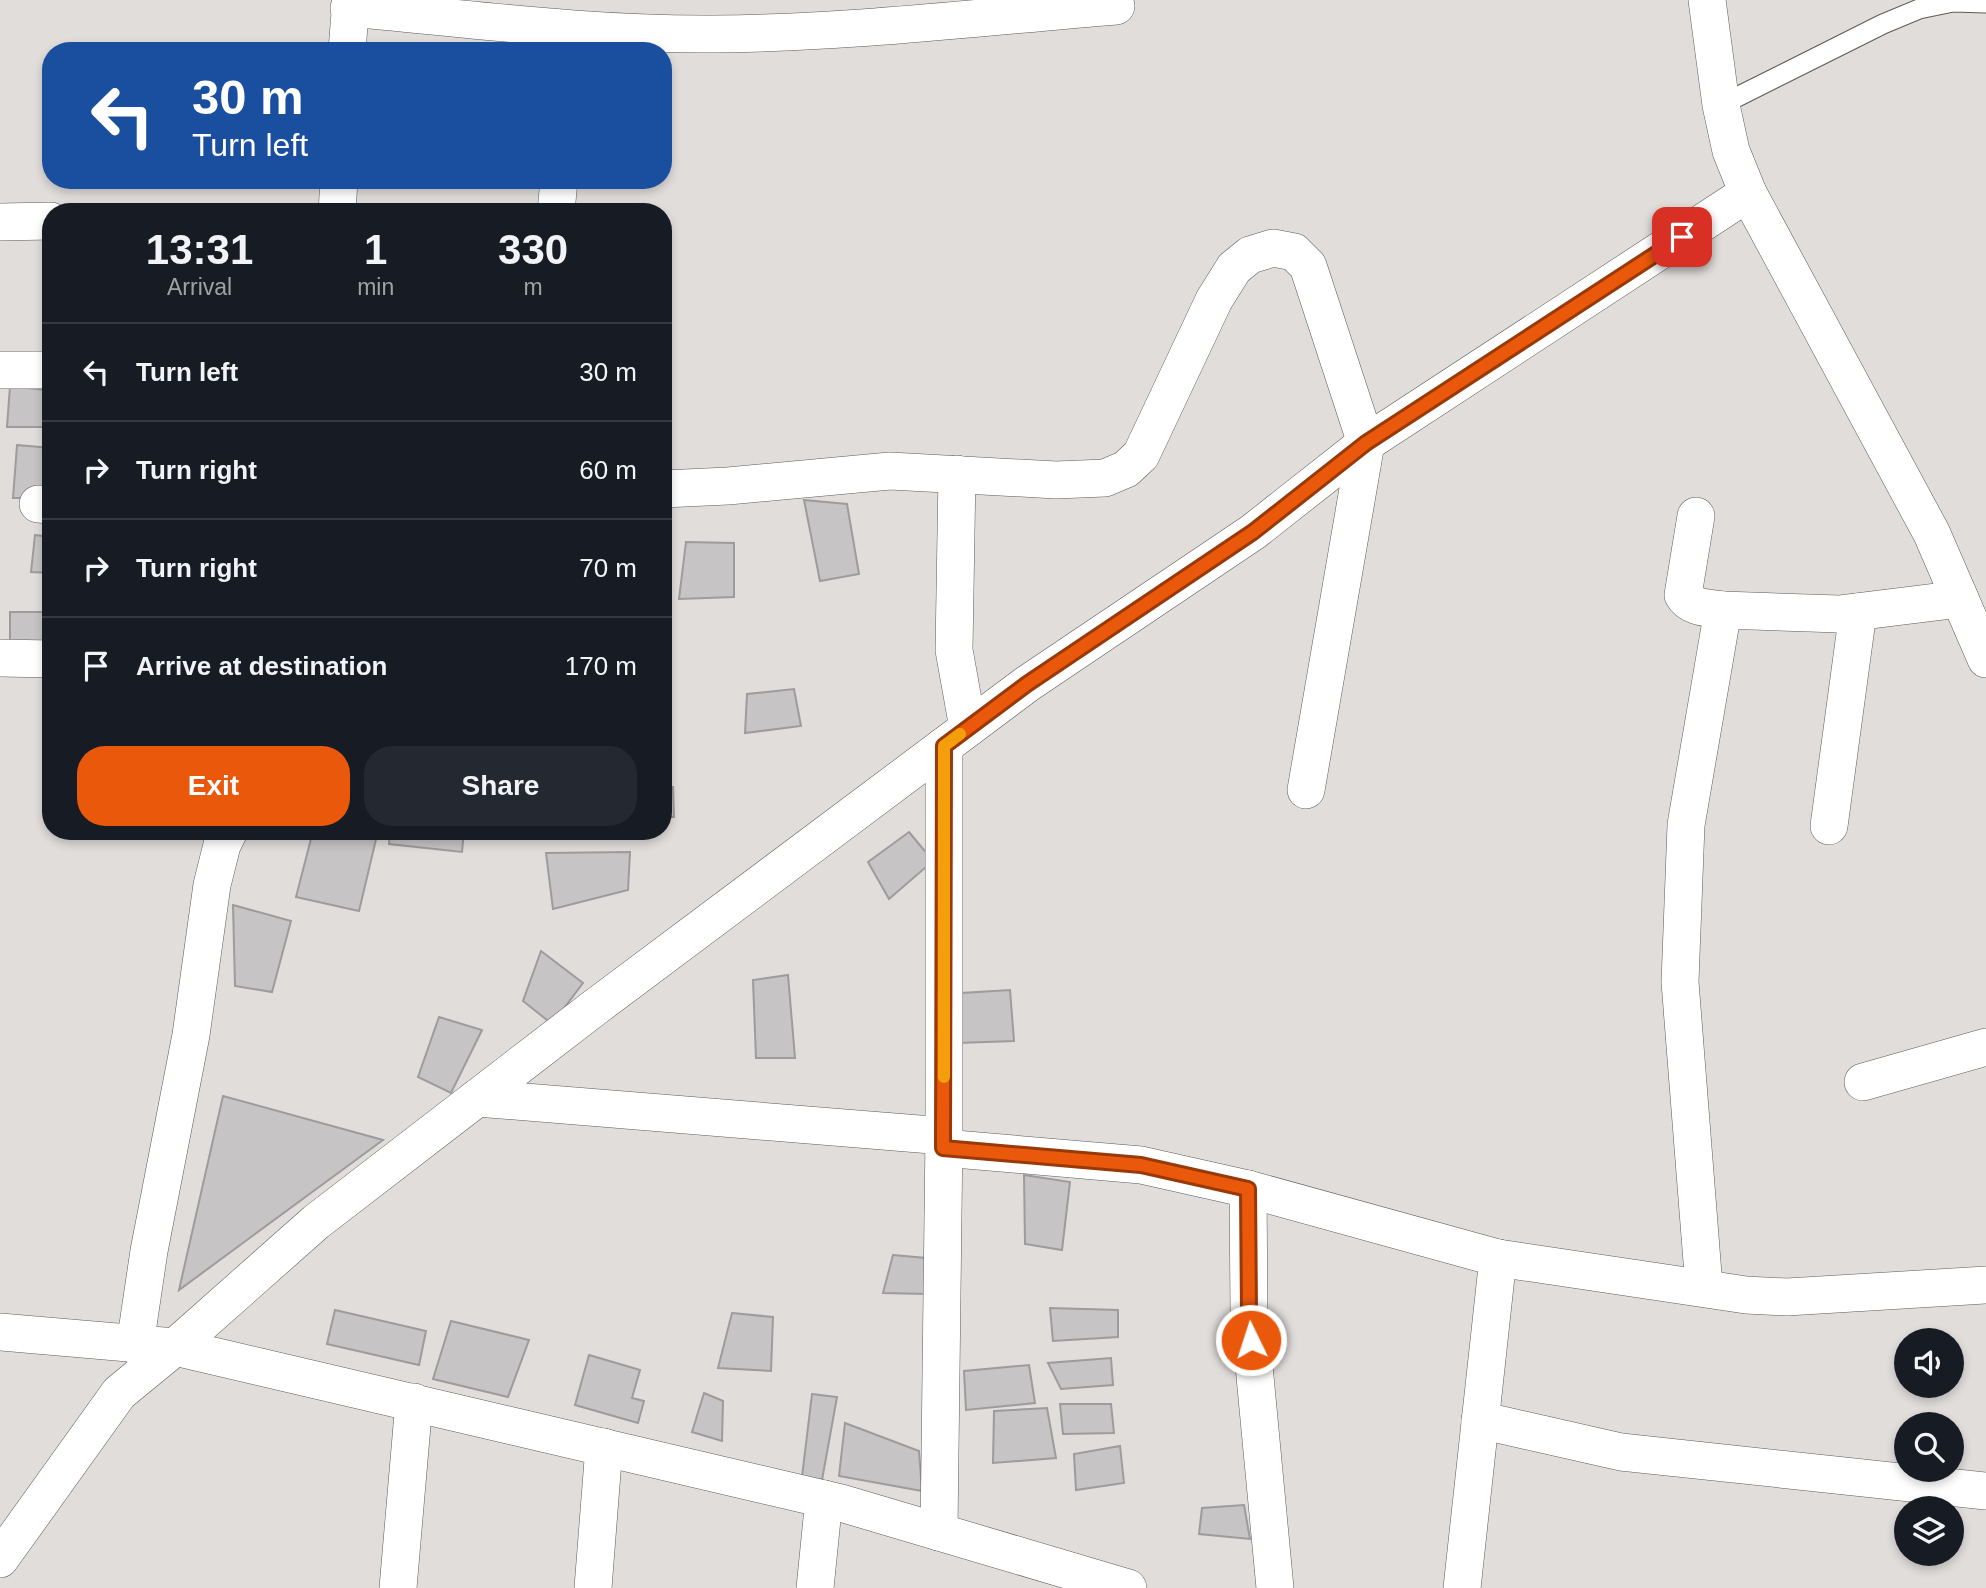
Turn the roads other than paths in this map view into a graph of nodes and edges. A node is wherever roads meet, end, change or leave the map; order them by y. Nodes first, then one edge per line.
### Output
1 (1707, 0) edge
2 (1986, 3) edge
3 (350, 4) edge
4 (1116, 6) dead end
5 (572, 40) edge
6 (348, 42) edge
7 (1720, 105) junction
8 (1748, 193) junction
9 (42, 221) edge
10 (0, 222) edge
11 (0, 370) edge
12 (42, 370) edge
13 (1366, 443) junction
14 (957, 474) junction
15 (672, 489) edge
16 (1696, 516) dead end
17 (1960, 599) junction
18 (1723, 610) junction
19 (1858, 612) junction
20 (0, 658) edge
21 (42, 659) edge
22 (1986, 659) edge
23 (956, 737) junction
24 (1306, 790) dead end
25 (1829, 826) dead end
26 (224, 840) edge
27 (1986, 1047) edge
28 (1864, 1082) dead end
29 (477, 1098) junction
30 (944, 1142) junction
31 (1248, 1189) junction
32 (1498, 1258) junction
33 (1986, 1285) edge
34 (1704, 1287) junction
35 (0, 1332) edge
36 (135, 1345) junction
37 (175, 1346) junction
38 (414, 1402) junction
39 (1480, 1420) junction
40 (604, 1447) junction
41 (1986, 1491) edge
42 (824, 1499) junction
43 (939, 1532) junction
44 (0, 1559) edge
45 (398, 1588) edge
46 (593, 1588) edge
47 (815, 1588) edge
48 (1128, 1588) edge
49 (1275, 1588) edge
50 (1462, 1588) edge

1 - 7 street
2 - 7 lane
3 - 5 street
3 - 6 street
4 - 5 street
7 - 8 street
8 - 13 street
8 - 17 street
9 - 10 street
11 - 12 street
13 - 14 street
13 - 23 street
13 - 24 street
14 - 15 street
14 - 23 street
16 - 18 street
17 - 19 street
17 - 22 street
18 - 19 street
18 - 34 street
19 - 25 street
20 - 21 street
23 - 29 street
23 - 30 street
26 - 36 street
27 - 28 street
29 - 30 street
29 - 37 street
30 - 31 street
30 - 43 street
31 - 32 street
31 - 49 street
32 - 34 street
32 - 39 street
33 - 34 street
35 - 36 street
36 - 37 street
37 - 38 street
37 - 44 street
38 - 40 street
38 - 45 street
39 - 41 street
39 - 50 street
40 - 42 street
40 - 46 street
42 - 43 street
42 - 47 street
43 - 48 street

